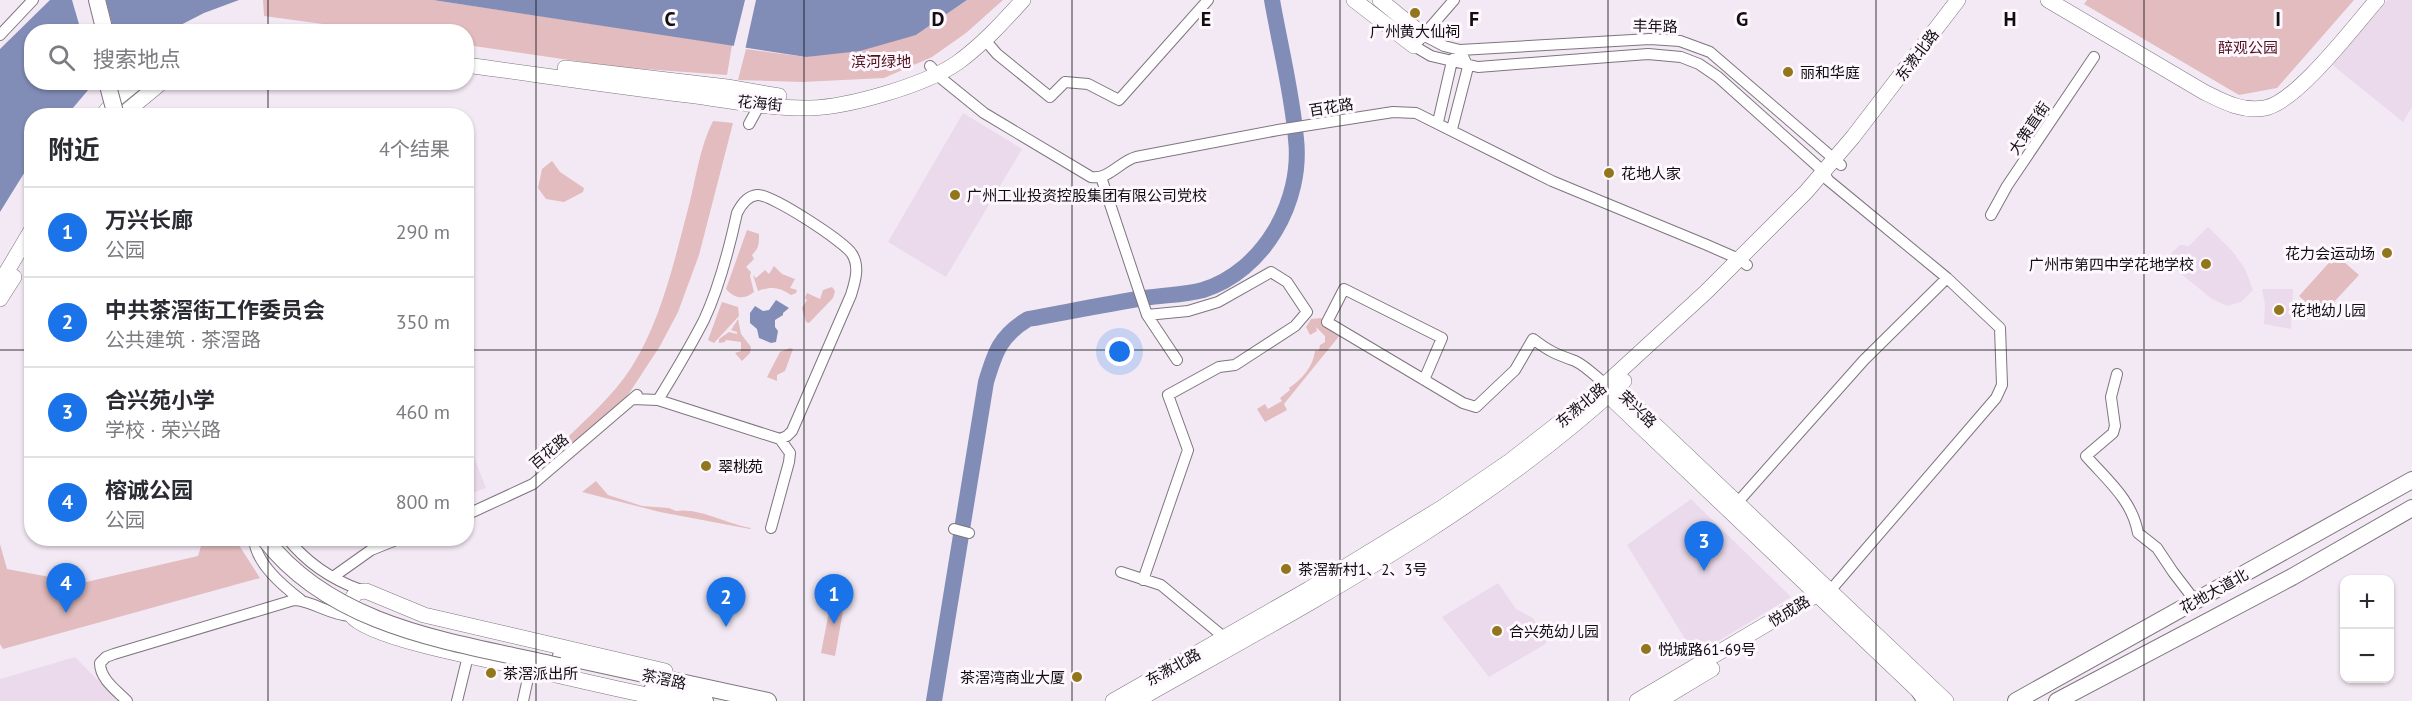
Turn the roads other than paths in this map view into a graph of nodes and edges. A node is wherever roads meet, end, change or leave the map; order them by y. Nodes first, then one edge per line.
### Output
1 (33, 0) edge
2 (86, 0) edge
3 (97, 0) edge
4 (1013, 0) edge
5 (1023, 0) edge
6 (1208, 0) edge
7 (1354, 0) edge
8 (1380, 0) edge
9 (1454, 0) edge
10 (1958, 0) edge
11 (1970, 0) edge
12 (2048, 0) edge
13 (2062, 0) edge
14 (2365, 0) edge
15 (2377, 0) edge
16 (93, 24) edge
17 (103, 24) edge
18 (0, 35) edge
19 (984, 40) junction
20 (1419, 40) junction
21 (1460, 50) junction
22 (474, 57) edge
23 (2094, 57) dead end
24 (1452, 61) junction
25 (474, 66) edge
26 (1468, 66) junction
27 (934, 70) junction
28 (109, 90) edge
29 (120, 90) edge
30 (127, 90) edge
31 (152, 90) edge
32 (760, 104) junction
33 (109, 108) edge
34 (114, 108) edge
35 (125, 108) edge
36 (131, 108) edge
37 (1438, 122) junction
38 (749, 124) dead end
39 (1452, 129) junction
40 (1838, 162) junction
41 (1826, 176) junction
42 (1101, 177) junction
43 (1991, 215) dead end
44 (24, 242) edge
45 (24, 262) edge
46 (1743, 262) junction
47 (1947, 278) junction
48 (0, 282) edge
49 (0, 299) edge
50 (1147, 313) junction
51 (1177, 360) dead end
52 (2118, 374) dead end
53 (1424, 380) junction
54 (1610, 389) junction
55 (658, 400) junction
56 (780, 439) junction
57 (2412, 480) edge
58 (1737, 503) junction
59 (2412, 508) edge
60 (474, 511) edge
61 (771, 528) dead end
62 (954, 530) dead end
63 (969, 534) dead end
64 (255, 546) edge
65 (258, 546) edge
66 (270, 546) edge
67 (291, 546) edge
68 (292, 546) edge
69 (381, 546) edge
70 (259, 555) junction
71 (1121, 572) dead end
72 (333, 577) junction
73 (1143, 580) junction
74 (361, 590) junction
75 (1823, 596) junction
76 (301, 600) junction
77 (2196, 602) junction
78 (351, 616) junction
79 (1225, 638) junction
80 (468, 656) junction
81 (560, 661) junction
82 (530, 669) junction
83 (710, 695) edge
84 (1925, 698) edge
85 (126, 701) edge
86 (457, 701) edge
87 (523, 701) edge
88 (678, 701) edge
89 (768, 701) edge
90 (1113, 701) edge
91 (1136, 701) edge
92 (1637, 701) edge
93 (1659, 701) edge
94 (1946, 701) edge
95 (2016, 701) edge
96 (2057, 701) edge

1 - 18 street
2 - 16 main road
3 - 17 main road
4 - 27 street, 花海街
5 - 19 street, 花海街
6 - 19 street
7 - 20 street
8 - 20 street
9 - 20 street
10 - 40 street, 东漖北路
11 - 40 street, 东漖北路
12 - 15 street
13 - 14 street
19 - 27 street, 花海街
20 - 21 street
20 - 24 street, 丰年路
21 - 24 street
21 - 26 street
21 - 40 street, 丰年路
22 - 27 street, 花海街
23 - 43 street, 大策直街
24 - 26 street, 丰年路
24 - 37 street
25 - 32 street, 花海街
26 - 39 street
26 - 41 street, 丰年路
27 - 32 street, 花海街
27 - 42 street
28 - 34 main road, bridge
29 - 35 main road
30 - 33 street
31 - 36 street
32 - 38 street
37 - 39 street, 百花路
37 - 42 street, 百花路
39 - 46 street, 百花路
40 - 41 street, 东漖北路
41 - 46 street, 东漖北路
41 - 47 street, 丰年路
42 - 50 street
44 - 48 street
45 - 49 street
46 - 54 street, 东漖北路
47 - 58 street
47 - 75 street, 丰年路
50 - 51 street
50 - 73 street
52 - 77 street
53 - 53 street
53 - 54 street
54 - 58 street, 荣兴路
54 - 75 street, 荣兴路
54 - 79 street, 东漖北路
54 - 91 street, 东漖北路
55 - 56 street
55 - 56 street
55 - 60 street, 百花路
56 - 61 street
57 - 77 main road, 花地大道北
58 - 75 street, 荣兴路
59 - 96 main road, 花地大道北
62 - 63 street
64 - 70 street
65 - 70 street
66 - 81 main road, bridge
67 - 81 main road
68 - 72 street
69 - 72 street
70 - 76 street
71 - 73 street
72 - 74 street
73 - 79 street
74 - 78 street
74 - 83 street
75 - 84 street, 荣兴路
75 - 92 street, 悦成路
75 - 93 street, 悦成路
75 - 94 street, 荣兴路
76 - 78 street
76 - 85 street
77 - 95 main road, 花地大道北
78 - 80 street
79 - 90 street, 东漖北路
80 - 82 street
80 - 86 street
81 - 83 main road, 茶滘路
82 - 87 street
82 - 88 street
83 - 89 main road, 茶滘路

